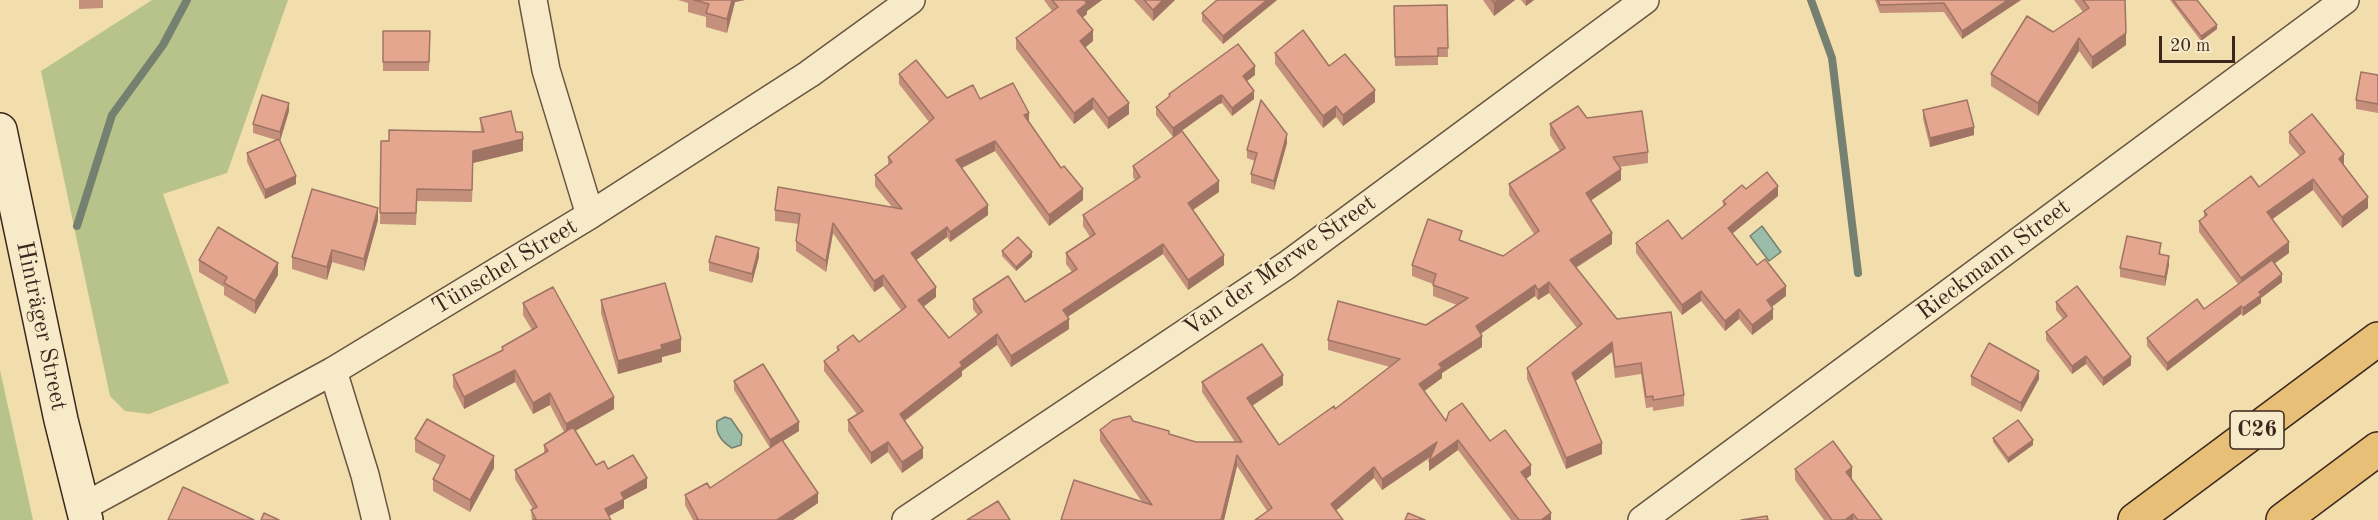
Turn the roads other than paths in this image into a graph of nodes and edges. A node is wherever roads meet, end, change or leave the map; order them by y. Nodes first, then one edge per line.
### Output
1 (533, 0) edge
2 (911, 0) edge
3 (1645, 0) edge
4 (2345, 0) edge
5 (0, 130) edge
6 (590, 215) junction
7 (2378, 339) edge
8 (333, 371) junction
9 (2378, 449) edge
10 (85, 514) edge
11 (376, 520) edge
12 (906, 520) edge
13 (1642, 520) edge
14 (2135, 520) edge
15 (2283, 520) edge

1 - 6 street
2 - 6 street, Tünschel Street
3 - 12 street, Van der Merwe Street
4 - 13 street, Rieckmann Street
5 - 10 street, Hinträger Street
6 - 8 street, Tünschel Street
7 - 14 main road, C26
8 - 10 street, Tünschel Street
8 - 11 street
9 - 15 main road

